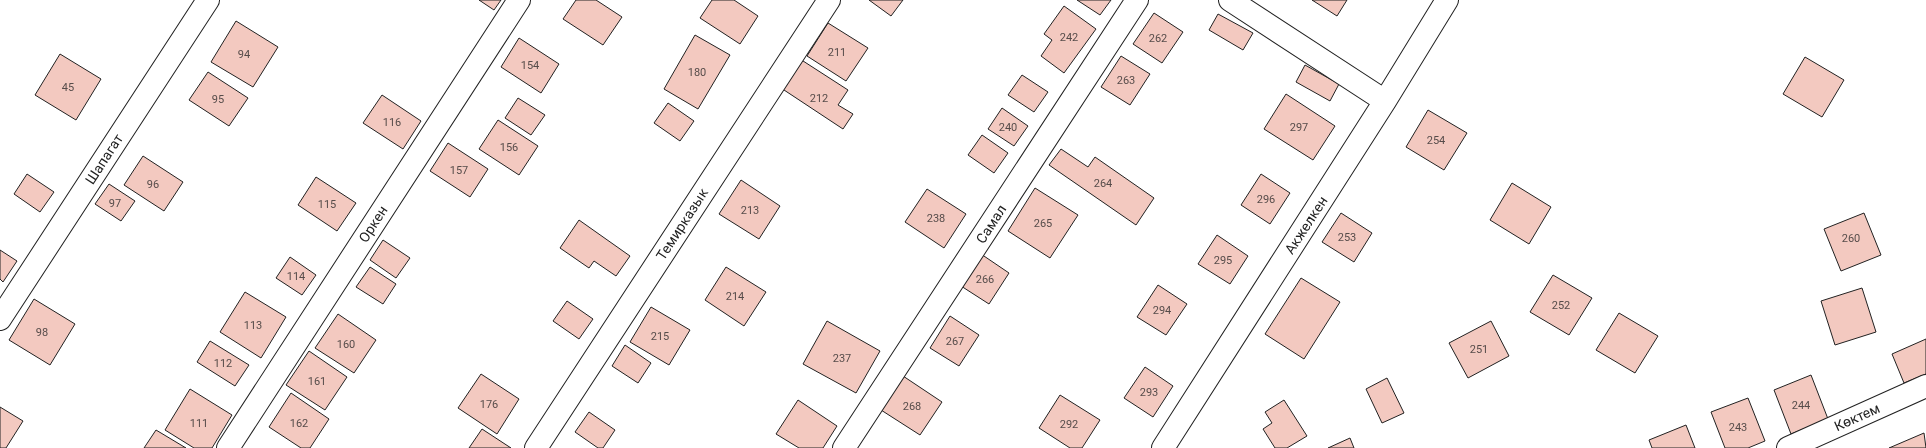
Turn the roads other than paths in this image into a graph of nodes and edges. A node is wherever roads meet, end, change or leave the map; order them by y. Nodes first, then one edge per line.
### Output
1 (208, 0) edge
2 (518, 0) edge
3 (829, 0) edge
4 (1137, 0) edge
5 (1230, 0) edge
6 (1447, 0) edge
7 (1385, 101) junction
8 (0, 319) edge
9 (1926, 386) edge
10 (228, 448) edge
11 (536, 448) edge
12 (844, 448) edge
13 (1163, 448) edge
14 (1788, 448) edge

1 - 8 street, Шапагат
2 - 10 street, Оркен
3 - 11 street, Темирказык
4 - 12 street, Самал
5 - 7 street
6 - 7 street, Акжелкен
7 - 13 street, Акжелкен
9 - 14 street, Көктем

